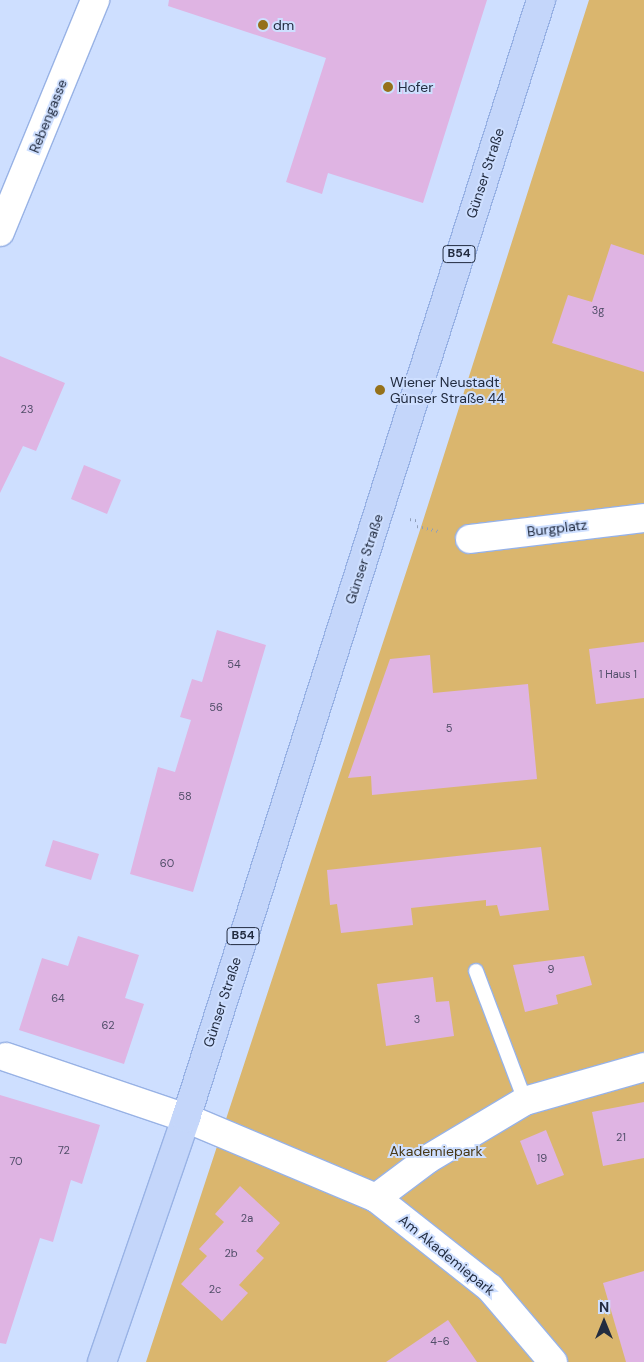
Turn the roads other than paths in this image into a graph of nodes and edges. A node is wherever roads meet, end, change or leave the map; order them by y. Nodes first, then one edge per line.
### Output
1 (94, 0) edge
2 (541, 0) edge
3 (0, 232) edge
4 (644, 518) edge
5 (470, 539) dead end
6 (476, 971) dead end
7 (6, 1057) dead end
8 (644, 1066) edge
9 (525, 1101) junction
10 (186, 1118) junction
11 (376, 1198) junction
12 (102, 1362) edge
13 (553, 1362) edge

1 - 3 street, Rebengasse
2 - 10 main road, Günser Straße / B54
4 - 5 street, Burgplatz
6 - 9 lane
7 - 10 street
8 - 9 street
9 - 11 street
10 - 11 street, Am Akademiepark
10 - 12 main road, Günser Straße / B54
11 - 13 street, Am Akademiepark

